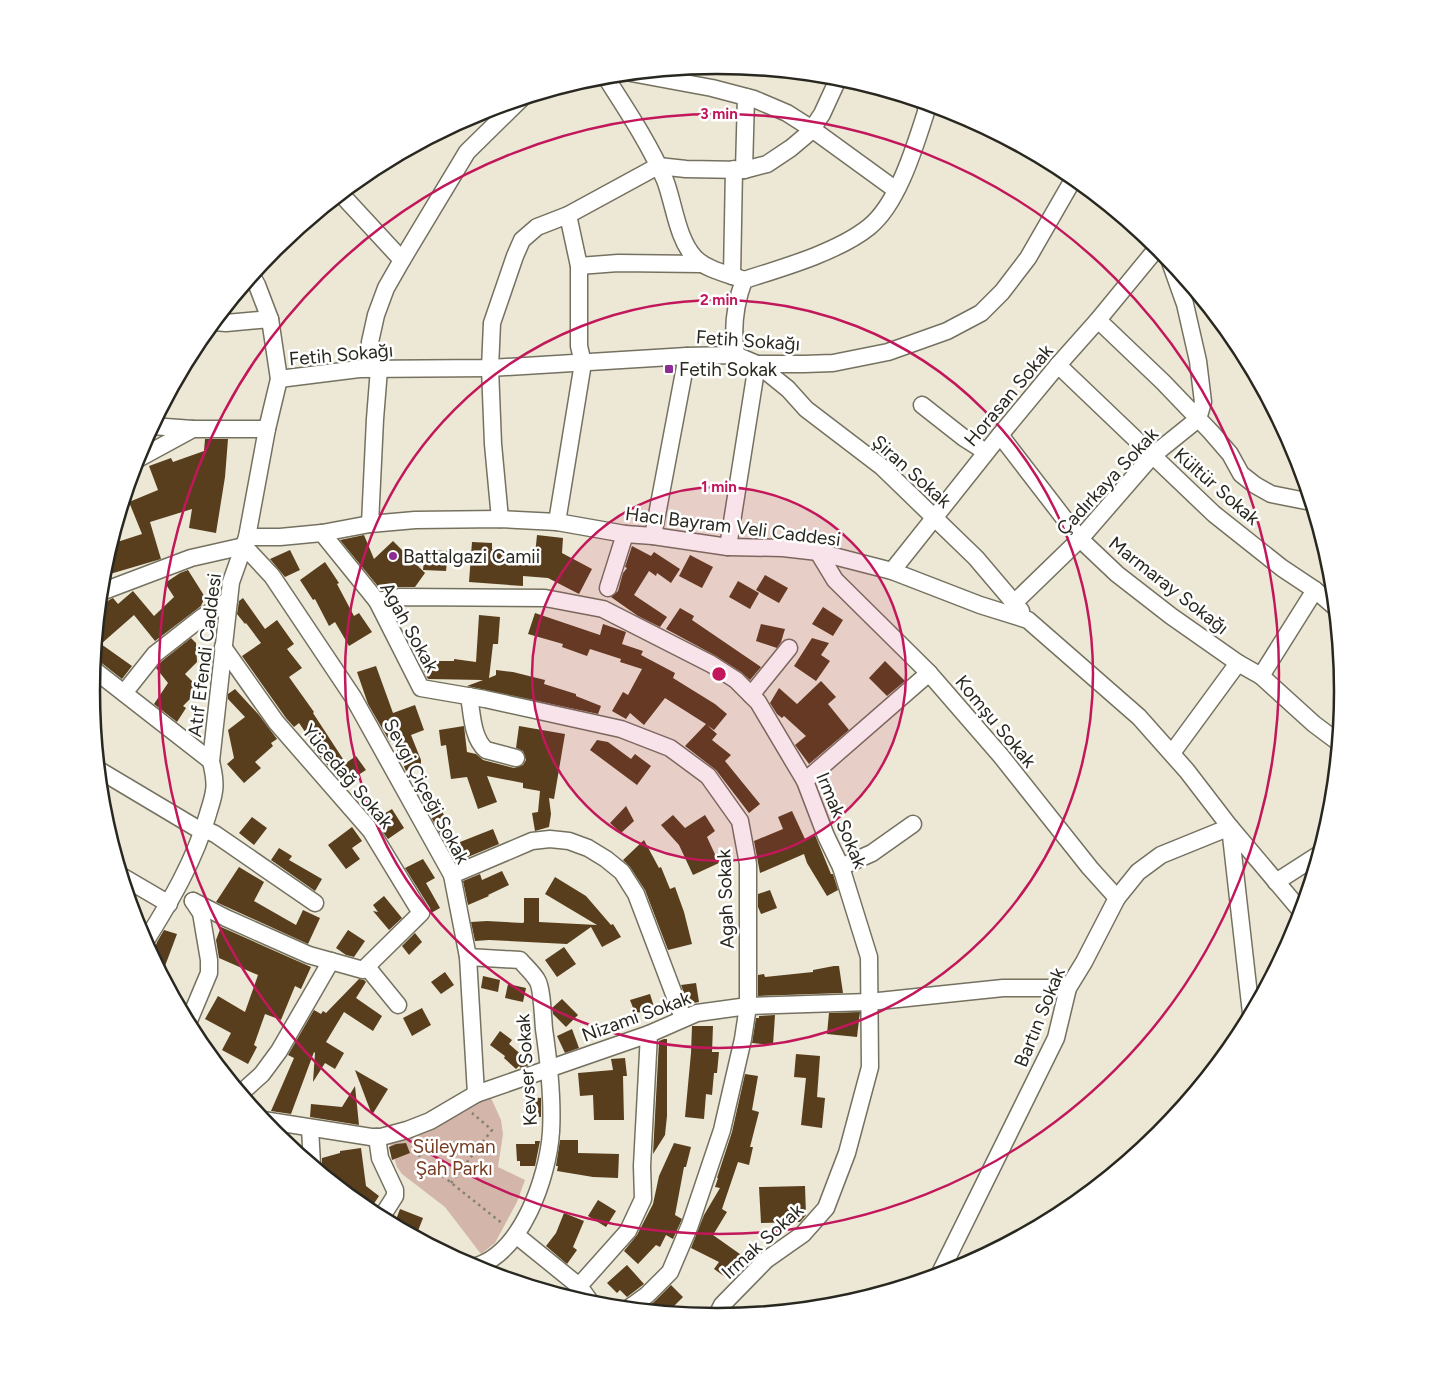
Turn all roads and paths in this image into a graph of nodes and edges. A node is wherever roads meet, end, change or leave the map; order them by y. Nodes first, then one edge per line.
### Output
1 (651, 78) edge
2 (610, 84) edge
3 (835, 86) edge
4 (746, 97) junction
5 (509, 111) edge
6 (926, 111) edge
7 (812, 129) junction
8 (658, 166) junction
9 (739, 169) junction
10 (1070, 185) edge
11 (896, 190) junction
12 (345, 198) edge
13 (568, 215) junction
14 (1152, 254) edge
15 (402, 260) junction
16 (701, 264) junction
17 (579, 266) junction
18 (738, 278) junction
19 (1176, 279) edge
20 (256, 281) edge
21 (270, 319) junction
22 (1098, 320) junction
23 (222, 323) edge
24 (736, 355) junction
25 (687, 356) junction
26 (583, 363) junction
27 (758, 364) junction
28 (1058, 365) junction
29 (490, 368) junction
30 (375, 369) junction
31 (279, 379) junction
32 (922, 405) dead end
33 (1198, 419) junction
34 (159, 426) edge
35 (193, 428) junction
36 (267, 429) junction
37 (1000, 435) junction
38 (986, 452) junction
39 (148, 453) edge
40 (1152, 456) junction
41 (1303, 498) edge
42 (934, 517) junction
43 (500, 519) junction
44 (557, 522) junction
45 (370, 524) junction
46 (322, 533) junction
47 (625, 534) junction
48 (653, 536) junction
49 (1080, 539) junction
50 (245, 541) junction
51 (728, 547) junction
52 (818, 552) junction
53 (892, 571) junction
54 (608, 588) dead end
55 (109, 589) edge
56 (1315, 590) junction
57 (229, 600) junction
58 (1327, 600) edge
59 (377, 601) junction
60 (1014, 603) junction
61 (1028, 620) junction
62 (223, 648) junction
63 (789, 648) dead end
64 (1238, 664) junction
65 (930, 673) junction
66 (100, 674) edge
67 (1261, 676) junction
68 (124, 693) junction
69 (751, 695) junction
70 (470, 696) junction
71 (1332, 738) edge
72 (1172, 753) junction
73 (516, 758) dead end
74 (211, 761) junction
75 (105, 774) edge
76 (805, 781) junction
77 (913, 824) dead end
78 (1230, 827) junction
79 (203, 831) junction
80 (1310, 861) edge
81 (841, 867) junction
82 (452, 875) junction
83 (131, 882) edge
84 (1276, 882) junction
85 (179, 883) junction
86 (1117, 898) junction
87 (193, 901) junction
88 (316, 903) dead end
89 (169, 904) junction
90 (1295, 905) edge
91 (150, 934) edge
92 (468, 957) junction
93 (331, 961) junction
94 (367, 967) junction
95 (1068, 988) junction
96 (870, 1002) junction
97 (1250, 1003) edge
98 (398, 1005) dead end
99 (748, 1006) junction
100 (191, 1015) edge
101 (683, 1018) junction
102 (649, 1034) junction
103 (549, 1069) junction
104 (245, 1089) edge
105 (476, 1094) junction
106 (460, 1104) junction
107 (276, 1122) edge
108 (310, 1128) junction
109 (432, 1134) dead end
110 (377, 1137) junction
111 (312, 1156) edge
112 (451, 1183) junction
113 (385, 1211) edge
114 (516, 1234) junction
115 (485, 1262) edge
116 (944, 1264) edge
117 (578, 1286) junction
118 (583, 1293) edge
119 (636, 1303) edge
120 (721, 1308) edge

1 - 4 street
2 - 8 street
3 - 7 street
4 - 7 street
4 - 9 street
5 - 15 street
6 - 11 street
7 - 9 street
7 - 11 street
8 - 9 street
8 - 13 street
8 - 16 street
9 - 18 street
10 - 27 street, Fetih Sokağı
11 - 18 street
12 - 15 street
13 - 17 street
13 - 29 street
14 - 22 street, Horasan Sokak
15 - 30 street
16 - 17 street
16 - 18 street
17 - 26 street
18 - 24 street
19 - 33 street
20 - 21 street, Atıf Efendi Caddesi
21 - 23 street
21 - 31 street, Atıf Efendi Caddesi
22 - 28 street, Horasan Sokak
22 - 33 street
24 - 25 street, Fetih Sokağı
24 - 27 street, Fetih Sokağı
25 - 26 street, Fetih Sokağı
25 - 48 street
26 - 29 street, Fetih Sokağı
26 - 44 street
27 - 42 street, Şiran Sokak
27 - 51 street
28 - 37 street, Horasan Sokak
28 - 40 street, Kültür Sokak
29 - 30 street, Fetih Sokağı
29 - 43 street
30 - 31 street, Fetih Sokağı
30 - 45 street
31 - 36 street, Atıf Efendi Caddesi
32 - 38 street
33 - 40 street, Çadırkaya Sokak
33 - 41 street
34 - 35 street
35 - 36 street
35 - 39 street
36 - 50 street, Atıf Efendi Caddesi
37 - 38 street, Horasan Sokak
37 - 49 street, Marmaray Sokağı
38 - 42 street, Horasan Sokak
40 - 49 street, Çadırkaya Sokak
40 - 56 street, Kültür Sokak
42 - 53 street, Horasan Sokak
42 - 60 street, Şiran Sokak
43 - 44 street, Hacı Bayram Veli Caddesi
43 - 45 street, Hacı Bayram Veli Caddesi
44 - 47 street, Hacı Bayram Veli Caddesi
45 - 46 street, Hacı Bayram Veli Caddesi
46 - 50 street, Hacı Bayram Veli Caddesi
46 - 59 street, Agah Sokak
47 - 48 street, Hacı Bayram Veli Caddesi
47 - 54 street
48 - 51 street, Hacı Bayram Veli Caddesi
49 - 60 street, Çadırkaya Sokak
49 - 64 street, Marmaray Sokağı
50 - 55 street, Hacı Bayram Veli Caddesi
50 - 57 street, Atıf Efendi Caddesi
50 - 82 street, Sevgi Çiçeği Sokak
51 - 52 street, Hacı Bayram Veli Caddesi
52 - 53 street, Hacı Bayram Veli Caddesi
52 - 65 street, Komşu Sokak
53 - 61 street, Hacı Bayram Veli Caddesi
56 - 58 street, Kültür Sokak
56 - 67 street
57 - 62 street, Atıf Efendi Caddesi
57 - 68 street
59 - 69 street, Irmak Sokak
59 - 70 street, Agah Sokak
60 - 61 street, Şiran Sokak
61 - 72 street, Hacı Bayram Veli Caddesi
62 - 74 street, Atıf Efendi Caddesi
62 - 94 street, Yücedağ Sokak
63 - 69 street
64 - 67 street, Marmaray Sokağı
64 - 72 street
65 - 76 street
65 - 86 street, Komşu Sokak
66 - 68 street
67 - 71 street, Marmaray Sokağı
68 - 74 street
69 - 76 street, Irmak Sokak
70 - 73 street
70 - 99 street, Agah Sokak
72 - 78 street, Hacı Bayram Veli Caddesi
74 - 79 street, Atıf Efendi Caddesi
75 - 79 street
76 - 81 street, Irmak Sokak
77 - 81 street
78 - 84 street, Hacı Bayram Veli Caddesi
78 - 86 street, Bartın Sokak
78 - 97 street
79 - 85 street, Atıf Efendi Caddesi
79 - 88 street
80 - 84 street
81 - 96 street, Irmak Sokak
82 - 92 street, Sevgi Çiçeği Sokak
82 - 101 street
83 - 89 street
84 - 90 street, Hacı Bayram Veli Caddesi
85 - 87 street
85 - 89 street, Atıf Efendi Caddesi
86 - 95 street, Bartın Sokak
87 - 93 street
87 - 100 street
89 - 91 street, Atıf Efendi Caddesi
92 - 103 street, Kevser Sokak
92 - 105 street, Sevgi Çiçeği Sokak
93 - 94 street
93 - 104 street
94 - 98 street
95 - 96 street, Nizami Sokak
95 - 116 street, Bartın Sokak
96 - 99 street, Nizami Sokak
96 - 120 street, Irmak Sokak
99 - 101 street, Nizami Sokak
99 - 119 street, Agah Sokak
101 - 102 street, Nizami Sokak
102 - 103 street, Nizami Sokak
102 - 117 street
103 - 105 street, Nizami Sokak
103 - 114 street, Kevser Sokak
105 - 106 street, Nizami Sokak
106 - 110 street, Nizami Sokak
106 - 112 path
107 - 108 street, Nizami Sokak
108 - 110 street, Nizami Sokak
108 - 111 street
109 - 112 path
110 - 113 street
112 - 114 path
114 - 115 street, Kevser Sokak
114 - 117 street
117 - 118 street

